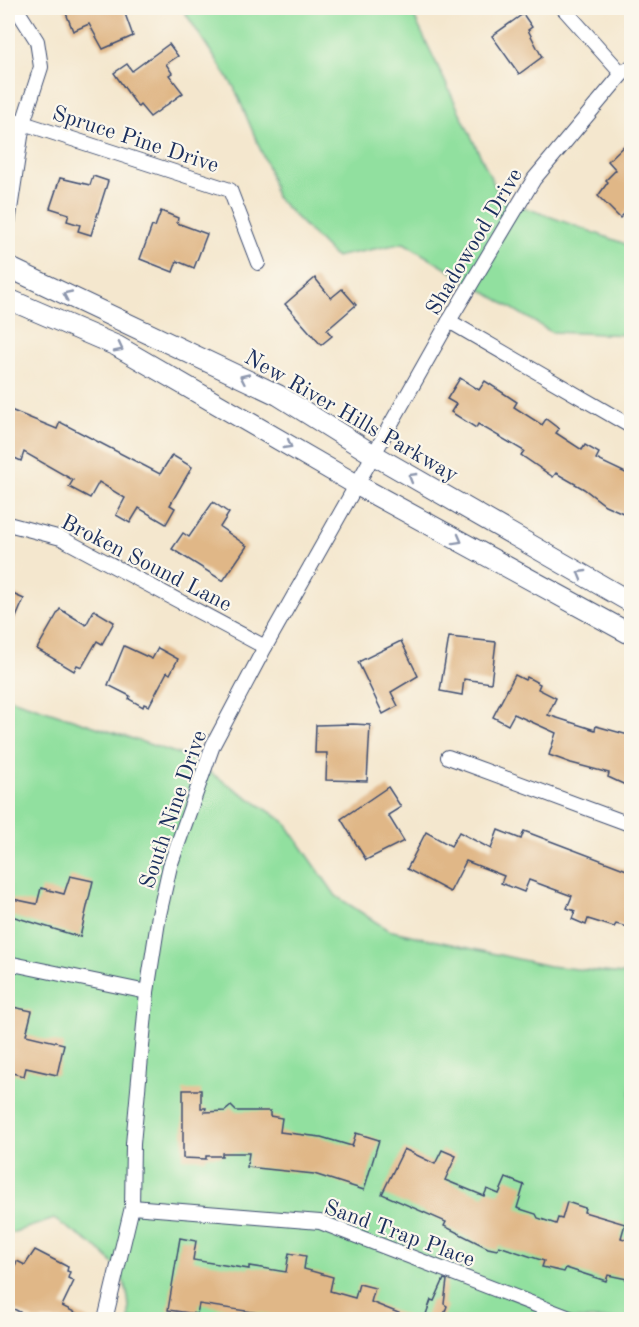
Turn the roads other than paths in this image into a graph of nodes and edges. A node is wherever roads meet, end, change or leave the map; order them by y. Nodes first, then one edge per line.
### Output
1 (16, 8) edge
2 (563, 8) edge
3 (627, 70) edge
4 (8, 121) edge
5 (23, 123) junction
6 (8, 223) edge
7 (258, 263) dead end
8 (8, 267) edge
9 (8, 299) edge
10 (449, 321) junction
11 (632, 427) edge
12 (374, 455) junction
13 (357, 484) junction
14 (8, 524) edge
15 (632, 603) edge
16 (632, 636) edge
17 (265, 647) junction
18 (448, 757) dead end
19 (632, 825) edge
20 (8, 963) edge
21 (147, 992) junction
22 (132, 1207) junction
23 (105, 1320) edge
24 (575, 1320) edge

1 - 5 street, Spruce Pine Drive
2 - 3 street
3 - 10 street, Shadowood Drive
4 - 5 street, Spruce Pine Drive
5 - 6 street, Spruce Pine Drive
5 - 7 street, Spruce Pine Drive
12 -> 8 street, New River Hills Parkway
9 -> 13 street
10 - 11 street
10 - 12 street, Shadowood Drive
12 - 13 street, South Nine Drive
15 -> 12 street, New River Hills Parkway
13 -> 16 street
13 - 17 street, South Nine Drive
14 - 17 street, Broken Sound Lane
17 - 21 street, South Nine Drive
18 - 19 street
20 - 21 street
21 - 22 street, South Nine Drive
22 - 23 street, South Nine Drive
22 - 24 street, Sand Trap Place

